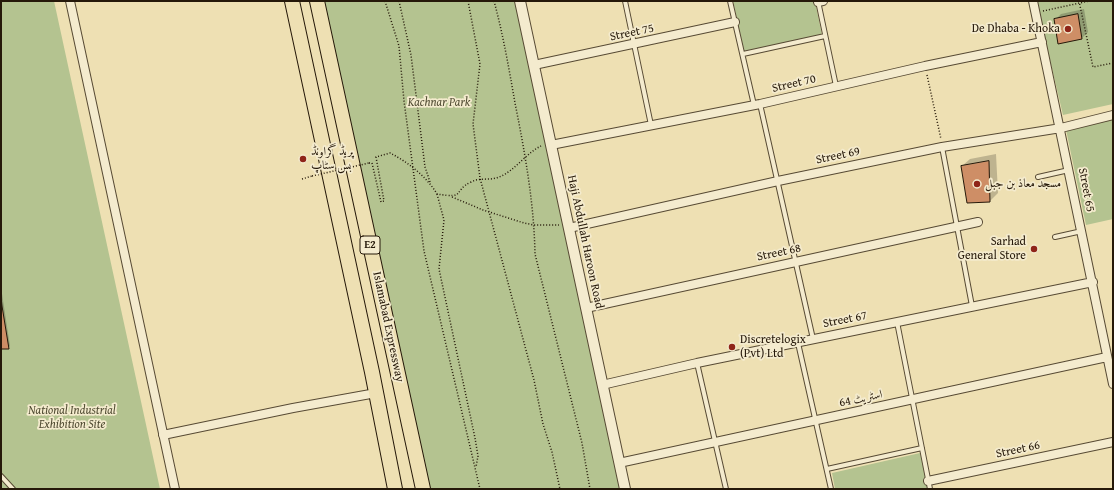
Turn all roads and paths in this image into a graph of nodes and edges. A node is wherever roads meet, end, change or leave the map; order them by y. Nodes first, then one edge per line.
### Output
1 (70, 1) edge
2 (292, 1) edge
3 (317, 1) edge
4 (385, 1) edge
5 (399, 1) edge
6 (468, 1) edge
7 (494, 1) edge
8 (520, 1) edge
9 (625, 1) edge
10 (730, 1) edge
11 (820, 1) edge
12 (1033, 1) edge
13 (1089, 1) edge
14 (1080, 2) edge
15 (1036, 12) junction
16 (735, 22) junction
17 (825, 36) junction
18 (1042, 42) junction
19 (635, 45) junction
20 (743, 54) junction
21 (1113, 63) edge
22 (534, 66) junction
23 (925, 66) junction
24 (836, 86) junction
25 (757, 105) junction
26 (1113, 115) edge
27 (651, 125) junction
28 (1060, 128) junction
29 (551, 145) junction
30 (942, 147) junction
31 (525, 158) junction
32 (412, 168) junction
33 (1070, 170) junction
34 (1038, 177) dead end
35 (480, 178) junction
36 (302, 179) dead end
37 (778, 181) junction
38 (430, 182) junction
39 (437, 194) junction
40 (452, 197) junction
41 (489, 212) junction
42 (978, 222) dead end
43 (534, 226) junction
44 (569, 226) junction
45 (957, 227) junction
46 (1082, 231) junction
47 (1055, 236) dead end
48 (795, 262) junction
49 (1093, 282) junction
50 (972, 306) junction
51 (586, 308) junction
52 (897, 322) junction
53 (813, 339) junction
54 (798, 343) junction
55 (1107, 357) junction
56 (697, 363) junction
57 (1111, 365) edge
58 (1113, 384) edge
59 (602, 385) junction
60 (376, 394) junction
61 (913, 401) junction
62 (816, 421) junction
63 (163, 435) junction
64 (715, 442) junction
65 (1113, 442) edge
66 (922, 448) junction
67 (619, 463) junction
68 (827, 468) junction
69 (476, 469) junction
70 (1, 476) edge
71 (929, 485) edge
72 (13, 489) edge
73 (175, 489) edge
74 (395, 489) edge
75 (423, 489) edge
76 (480, 489) edge
77 (560, 489) edge
78 (590, 489) edge
79 (625, 489) edge
80 (726, 489) edge
81 (831, 489) edge

1 - 63 street
2 - 60 highway, Islamabad Expressway / E2
3 - 75 highway, Islamabad Expressway / E2
4 - 32 path
5 - 38 path
6 - 35 path
7 - 31 path
8 - 22 street, Haji Abdullah Haroon Road
9 - 19 lane
10 - 16 lane
11 - 17 lane
12 - 15 street, Street 65
13 - 14 path
14 - 15 path
14 - 21 path
15 - 18 street, Street 65
16 - 19 street, Street 75
16 - 20 lane
17 - 20 lane
17 - 24 lane
18 - 23 street, Street 70
18 - 28 street, Street 65
19 - 22 street, Street 75
19 - 27 lane
20 - 25 lane
22 - 29 street, Haji Abdullah Haroon Road
23 - 24 street, Street 70
23 - 30 path
24 - 25 street, Street 70
25 - 27 street, Street 70
25 - 37 lane
26 - 28 street, Street 69
27 - 29 street, Street 70
28 - 30 street, Street 69
28 - 33 street, Street 65
29 - 31 path
29 - 44 street, Haji Abdullah Haroon Road
30 - 37 street, Street 69
30 - 45 lane
31 - 35 path
31 - 43 path
32 - 36 path, bridge
32 - 38 path
32 - 69 path
33 - 34 lane
33 - 46 street, Street 65
35 - 40 path
35 - 41 path
37 - 44 street, Street 69
37 - 48 lane
38 - 39 path
39 - 40 path
39 - 69 path
40 - 41 path
41 - 43 path
41 - 77 path
42 - 45 street, Street 68
43 - 44 path
43 - 78 path
44 - 51 street, Haji Abdullah Haroon Road
45 - 48 street, Street 68
45 - 50 lane
46 - 47 lane
46 - 49 street, Street 65
48 - 51 street, Street 68
48 - 53 lane
49 - 50 street, Street 67
49 - 55 street, Street 65
50 - 52 street, Street 67
51 - 59 street, Haji Abdullah Haroon Road
52 - 53 street, Street 67
52 - 61 lane
53 - 54 street, Street 67
54 - 56 street, Street 67
54 - 62 lane
55 - 57 street, Street 65
55 - 61 street, اسٹریٹ 64
56 - 59 street, Street 67
56 - 64 lane
57 - 58 street, Street 65
59 - 67 street, Haji Abdullah Haroon Road
60 - 63 street
60 - 74 highway, Islamabad Expressway / E2
61 - 62 street, اسٹریٹ 64
61 - 66 lane
62 - 64 street, اسٹریٹ 64
62 - 68 lane
63 - 73 street
64 - 67 street, اسٹریٹ 64
64 - 80 lane
65 - 71 street, Street 66
66 - 68 lane
66 - 71 lane
67 - 79 street, Haji Abdullah Haroon Road
68 - 81 lane
69 - 76 path
70 - 72 lane

